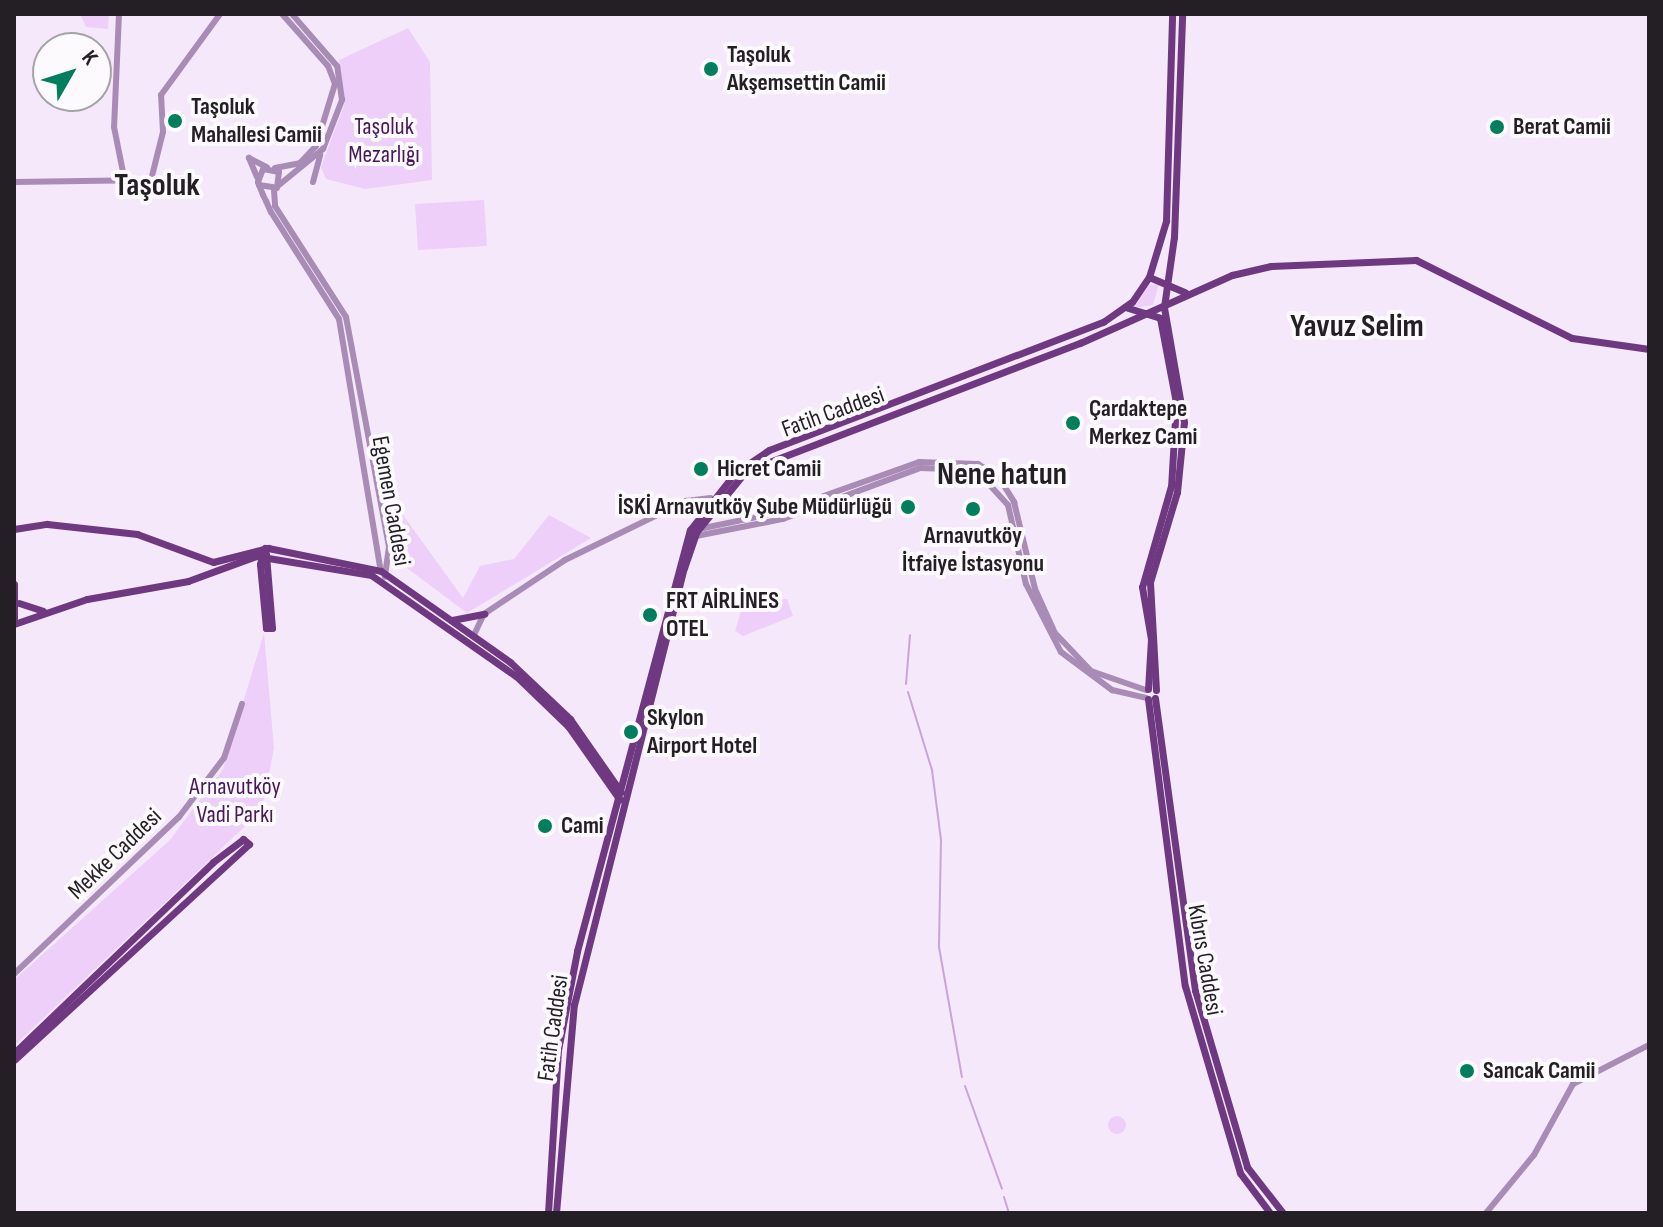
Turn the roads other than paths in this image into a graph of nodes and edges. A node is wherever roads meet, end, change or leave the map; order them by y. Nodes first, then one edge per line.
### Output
1 (119, 14) edge
2 (220, 14) edge
3 (282, 14) edge
4 (292, 14) edge
5 (1172, 14) edge
6 (1182, 14) edge
7 (323, 149) junction
8 (270, 168) junction
9 (14, 182) edge
10 (125, 182) junction
11 (258, 182) junction
12 (313, 182) dead end
13 (277, 188) junction
14 (1149, 277) junction
15 (1168, 283) junction
16 (1191, 292) junction
17 (1164, 302) junction
18 (1125, 307) junction
19 (1148, 315) junction
20 (1649, 349) edge
21 (711, 498) junction
22 (16, 530) edge
23 (692, 534) junction
24 (264, 553) junction
25 (191, 554) junction
26 (384, 575) junction
27 (197, 578) junction
28 (14, 584) edge
29 (19, 603) junction
30 (50, 610) junction
31 (484, 614) junction
32 (14, 618) edge
33 (452, 620) junction
34 (14, 624) edge
35 (269, 628) dead end
36 (474, 635) junction
37 (1150, 694) junction
38 (242, 704) dead end
39 (621, 797) junction
40 (246, 842) dead end
41 (14, 974) edge
42 (100, 980) junction
43 (1649, 1045) edge
44 (14, 1053) edge
45 (14, 1060) edge
46 (548, 1213) edge
47 (556, 1213) edge
48 (1270, 1213) edge
49 (1283, 1213) edge
50 (1486, 1213) edge

1 - 10 street
2 - 10 street
3 - 8 street
4 - 7 street
5 - 14 main road, Fatih Caddesi
6 - 15 main road
7 - 12 street
7 - 13 street
8 - 11 street
8 - 11 street
8 - 13 street, Egemen Caddesi
9 - 10 street
11 - 13 street
11 - 26 street, Egemen Caddesi
13 - 26 street, Egemen Caddesi
14 - 15 main road
14 - 18 main road, Fatih Caddesi
15 - 16 main road
15 - 17 main road
16 - 17 main road, Fatih Caddesi
16 - 20 main road, Fatih Caddesi
17 - 19 main road, Fatih Caddesi
17 - 37 main road
18 - 19 main road
18 - 21 main road, Fatih Caddesi
19 - 23 main road, Fatih Caddesi
19 - 37 main road, Kıbrıs Caddesi
21 - 23 main road, Fatih Caddesi
21 - 31 street
22 - 25 main road
23 - 37 street
23 - 39 main road, Fatih Caddesi
24 - 25 main road
24 - 26 main road
24 - 27 main road
24 - 35 main road
25 - 27 main road
26 - 33 main road
26 - 39 main road
27 - 30 main road
28 - 29 main road
29 - 30 main road
29 - 32 main road
30 - 34 main road
31 - 33 main road
31 - 36 street
33 - 36 main road
36 - 39 main road
37 - 48 main road, Kıbrıs Caddesi
37 - 49 main road
38 - 41 street, Mekke Caddesi
39 - 46 main road
39 - 47 main road, Fatih Caddesi
40 - 42 main road
42 - 44 main road
42 - 45 main road
43 - 50 street

